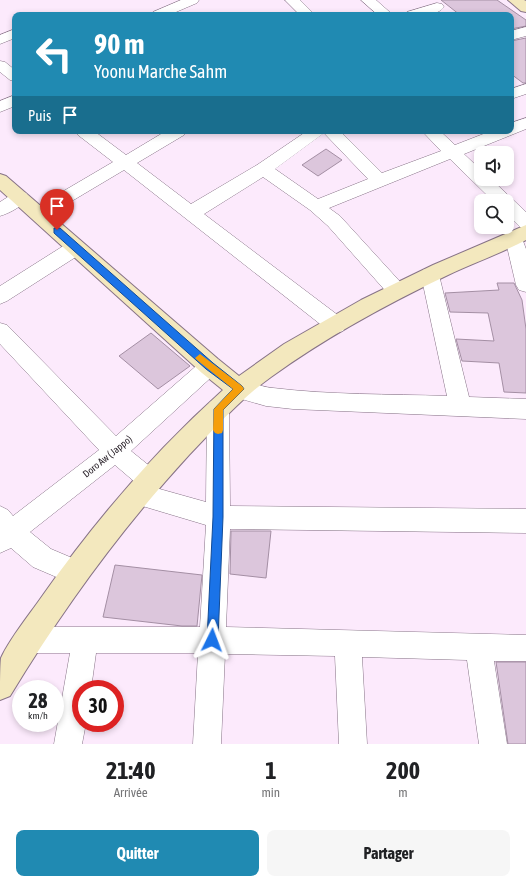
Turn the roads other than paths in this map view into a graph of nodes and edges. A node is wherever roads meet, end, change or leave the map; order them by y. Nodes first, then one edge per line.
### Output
1 (292, 0) edge
2 (368, 0) edge
3 (515, 0) edge
4 (185, 1) edge
5 (438, 7) edge
6 (526, 8) edge
7 (164, 12) edge
8 (190, 12) edge
9 (305, 12) edge
10 (382, 12) edge
11 (422, 12) edge
12 (526, 31) edge
13 (12, 34) edge
14 (514, 35) edge
15 (0, 40) edge
16 (0, 65) edge
17 (12, 75) edge
18 (526, 89) edge
19 (514, 93) edge
20 (12, 101) edge
21 (0, 107) edge
22 (88, 134) edge
23 (173, 134) edge
24 (314, 134) edge
25 (334, 134) edge
26 (433, 134) edge
27 (495, 134) edge
28 (452, 152) junction
29 (125, 162) junction
30 (263, 169) junction
31 (0, 180) edge
32 (380, 181) junction
33 (497, 194) edge
34 (20, 197) junction
35 (316, 206) junction
36 (0, 210) edge
37 (39, 213) junction
38 (191, 213) junction
39 (514, 217) edge
40 (522, 231) edge
41 (75, 248) junction
42 (430, 275) junction
43 (526, 285) edge
44 (396, 291) junction
45 (0, 296) edge
46 (336, 325) junction
47 (0, 331) edge
48 (210, 366) junction
49 (239, 389) junction
50 (460, 407) junction
51 (218, 409) junction
52 (526, 409) edge
53 (115, 451) junction
54 (143, 487) junction
55 (218, 517) junction
56 (526, 521) edge
57 (4, 530) edge
58 (75, 572) junction
59 (28, 640) junction
60 (85, 640) junction
61 (212, 640) junction
62 (348, 644) junction
63 (479, 647) junction
64 (526, 648) edge
65 (1, 683) edge
66 (68, 744) edge
67 (206, 744) edge
68 (353, 744) edge
69 (493, 744) edge

1 - 9 street
2 - 10 street
3 - 6 main road
4 - 7 street
4 - 8 street
5 - 11 street
12 - 14 street
13 - 15 street
16 - 17 street
18 - 19 street
20 - 21 street
22 - 29 street
23 - 29 street
24 - 30 street
25 - 32 street
26 - 28 street
27 - 28 street
28 - 32 street
28 - 33 street
29 - 37 street
29 - 38 street
30 - 35 street
30 - 38 street
31 - 34 main road
32 - 35 street
34 - 36 street
34 - 37 main road
35 - 44 street
37 - 41 main road
38 - 46 street
39 - 40 street
40 - 42 main road
40 - 43 street
41 - 45 street
41 - 48 main road
42 - 44 main road
42 - 50 street
44 - 46 main road
46 - 49 main road
47 - 53 street
48 - 49 main road
48 - 53 street, Doro Aw ( Jappo)
49 - 50 street
49 - 51 main road
50 - 52 street
51 - 54 main road
51 - 55 street
53 - 54 street
53 - 57 street, Doro Aw ( Jappo)
54 - 55 street
54 - 58 main road
55 - 56 street
55 - 61 street
57 - 58 street
58 - 59 main road
59 - 60 street
59 - 65 main road
60 - 61 street
60 - 66 street
61 - 62 street
61 - 67 street
62 - 63 street
62 - 68 street
63 - 64 street
63 - 69 street

